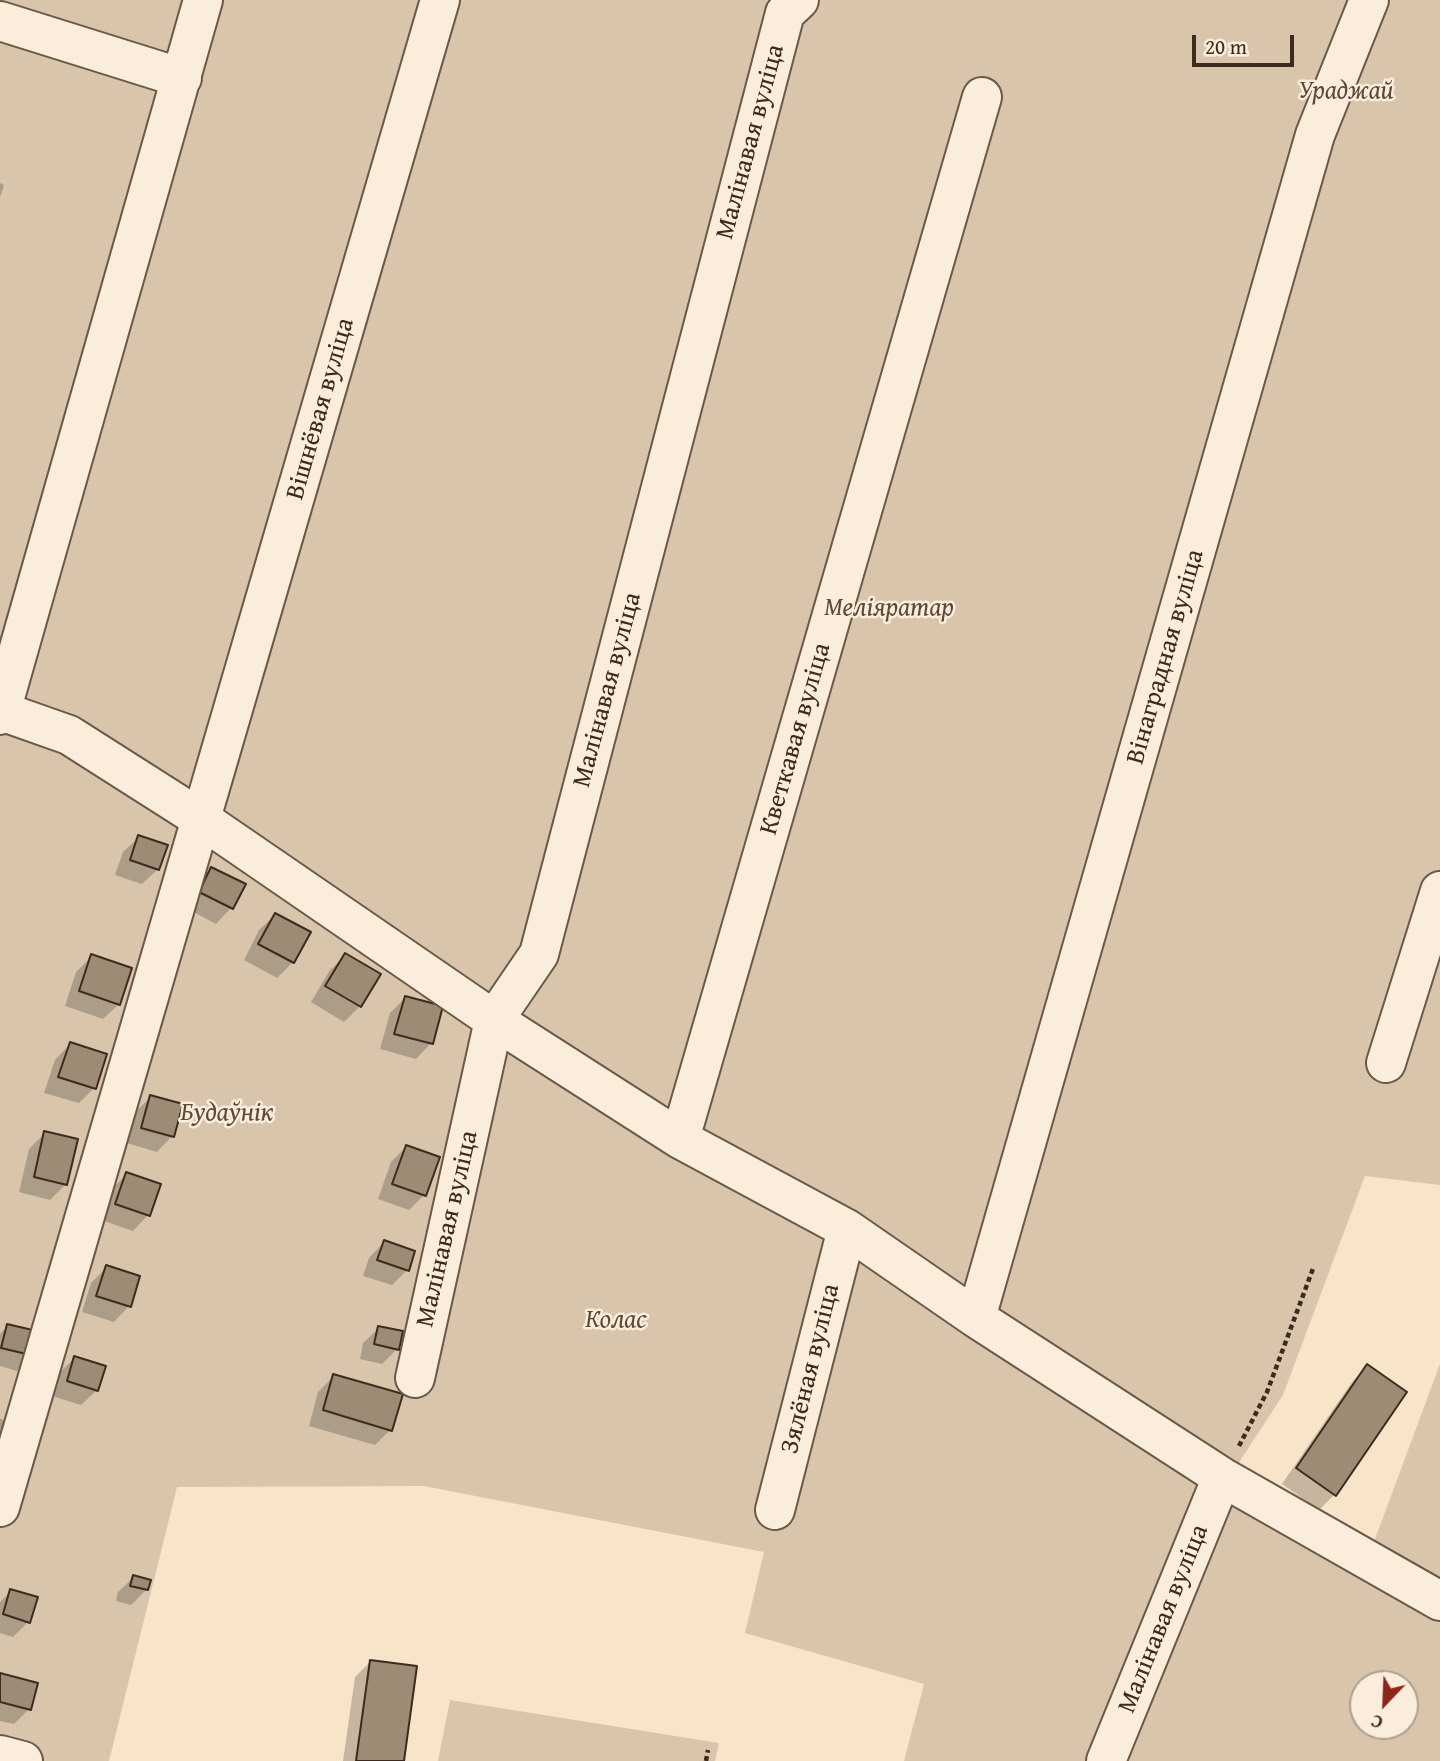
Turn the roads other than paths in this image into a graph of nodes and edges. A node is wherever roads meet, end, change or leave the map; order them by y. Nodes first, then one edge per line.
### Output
1 (203, 0) edge
2 (440, 0) edge
3 (799, 0) edge
4 (1369, 0) edge
5 (0, 21) edge
6 (182, 78) junction
7 (982, 97) dead end
8 (1, 713) edge
9 (201, 819) junction
10 (1439, 899) edge
11 (494, 1020) junction
12 (1386, 1063) dead end
13 (680, 1139) junction
14 (847, 1229) junction
15 (976, 1318) junction
16 (415, 1378) dead end
17 (1222, 1477) junction
18 (0, 1507) edge
19 (775, 1510) dead end
20 (1440, 1601) edge
21 (0, 1755) edge
22 (23, 1761) edge
23 (1106, 1761) edge

1 - 6 street
2 - 9 street, Вішнёвая вуліца
3 - 11 street, Малінавая вуліца
4 - 15 street, Вінаградная вуліца
5 - 6 street
6 - 8 street
7 - 13 street, Кветкавая вуліца
8 - 9 street
9 - 11 street
9 - 18 street, Вішнёвая вуліца
10 - 12 street
11 - 13 street
11 - 16 street, Малінавая вуліца
13 - 14 street
14 - 15 street
14 - 19 street, Зялёная вуліца
15 - 17 street
17 - 20 street
17 - 23 street, Малінавая вуліца
21 - 22 street

